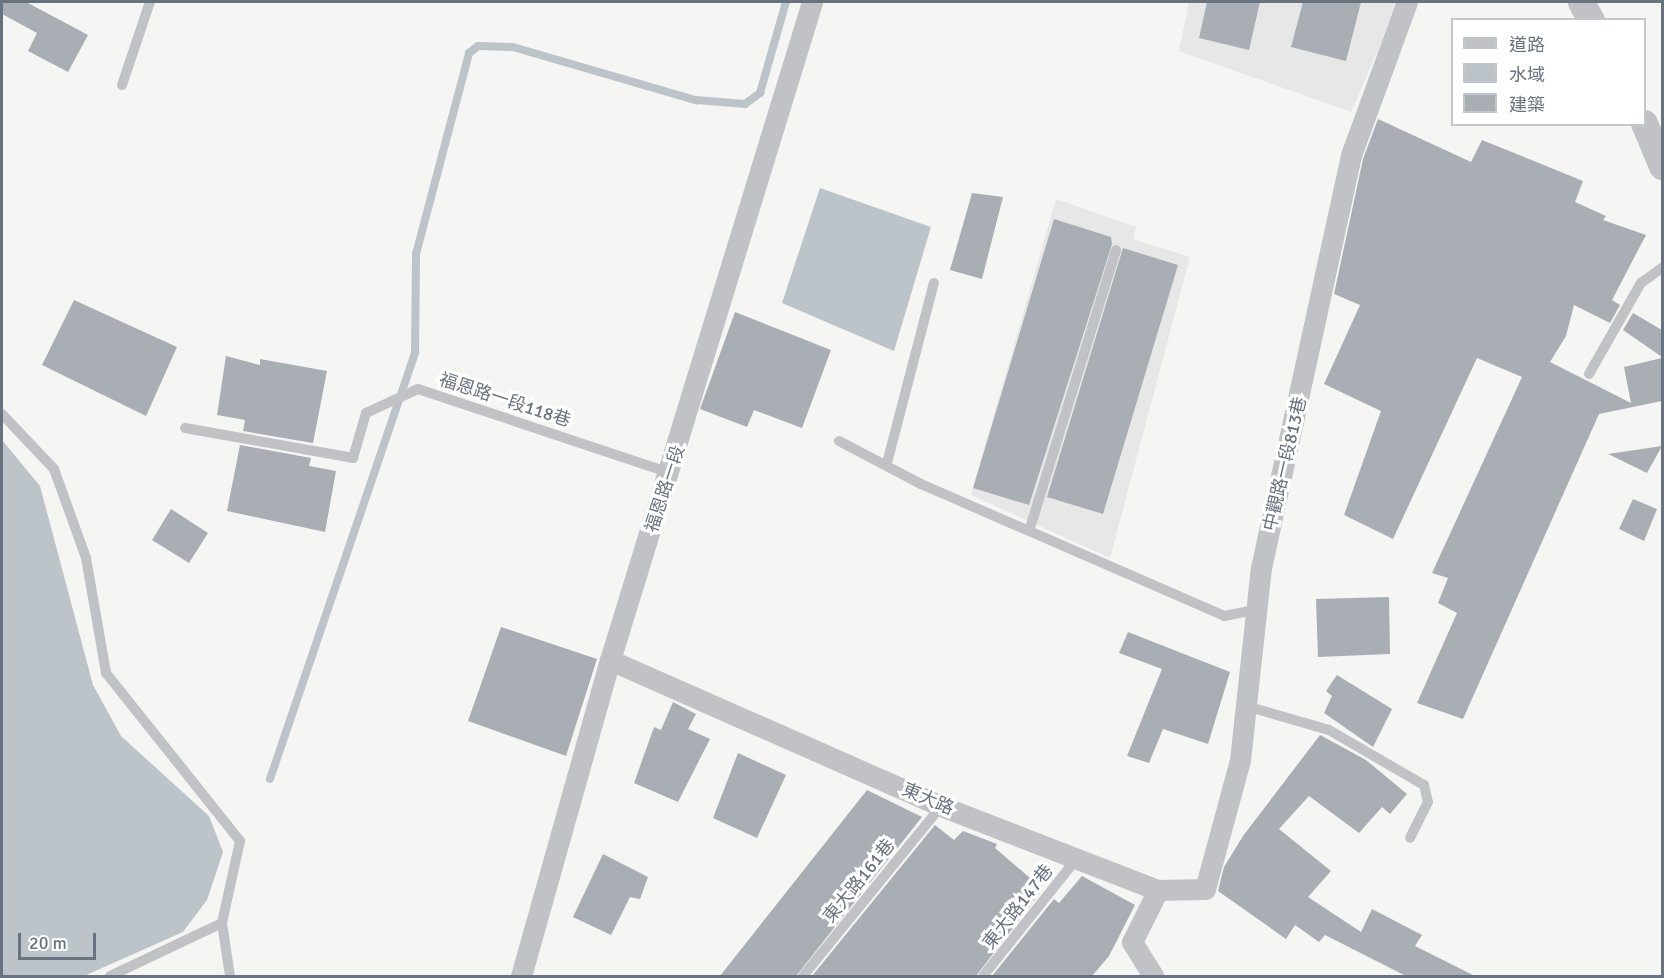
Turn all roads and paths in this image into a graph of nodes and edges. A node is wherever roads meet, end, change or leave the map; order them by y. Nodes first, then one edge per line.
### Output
1 (150, 2) edge
2 (812, 2) edge
3 (1407, 2) edge
4 (1581, 2) edge
5 (1590, 18) edge
6 (122, 85) dead end
7 (1646, 126) edge
8 (1661, 151) edge
9 (1116, 250) dead end
10 (1662, 268) edge
11 (934, 283) dead end
12 (1590, 374) dead end
13 (2, 414) edge
14 (185, 428) dead end
15 (839, 441) dead end
16 (887, 463) junction
17 (671, 473) junction
18 (1030, 528) junction
19 (1256, 610) junction
20 (610, 660) junction
21 (1246, 706) junction
22 (941, 806) junction
23 (1410, 838) dead end
24 (1078, 857) junction
25 (1158, 890) junction
26 (222, 923) junction
27 (110, 976) edge
28 (230, 976) edge
29 (521, 976) edge
30 (803, 976) edge
31 (983, 976) edge
32 (1153, 976) edge

1 - 6 lane
2 - 17 street, 福恩路一段
3 - 19 street, 中觀路一段813巷
4 - 5 street
7 - 8 street
9 - 18 lane
10 - 12 lane
11 - 16 lane
13 - 26 lane
14 - 17 lane, 福恩路一段118巷
15 - 16 lane
16 - 18 lane
17 - 20 street, 福恩路一段
18 - 19 lane
19 - 21 street, 中觀路一段813巷
20 - 22 street, 東大路
20 - 29 street, 福恩路一段
21 - 23 lane
21 - 25 street, 中觀路一段813巷
22 - 24 street, 東大路
22 - 30 lane, 東大路161巷
24 - 25 street, 東大路
24 - 31 lane, 東大路147巷
25 - 32 street
26 - 27 lane
26 - 28 lane

